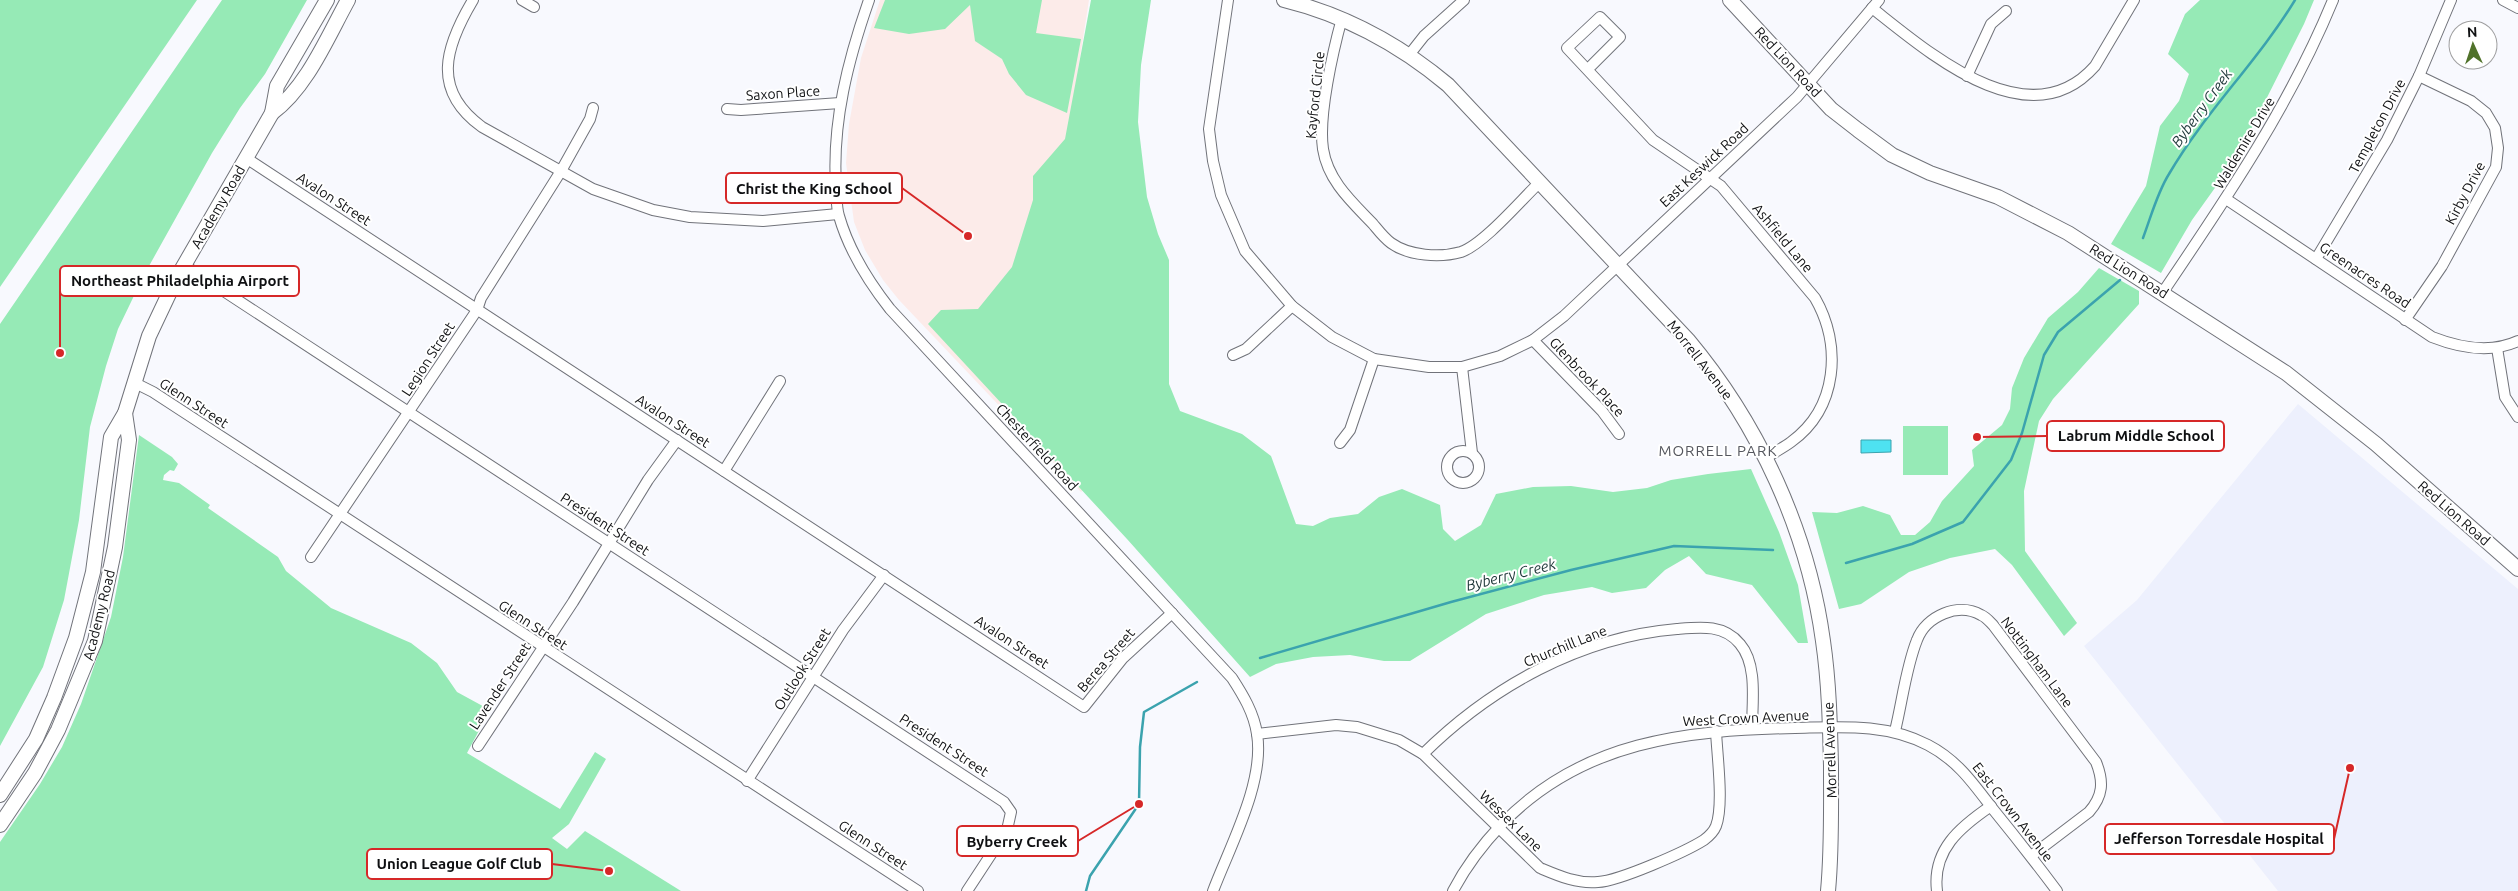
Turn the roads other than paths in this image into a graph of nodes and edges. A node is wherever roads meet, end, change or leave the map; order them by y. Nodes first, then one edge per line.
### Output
1 (326, 0) edge
2 (348, 0) edge
3 (473, 0) edge
4 (522, 0) edge
5 (869, 0) edge
6 (1228, 0) edge
7 (1284, 0) edge
8 (1464, 0) edge
9 (1730, 0) edge
10 (2134, 0) edge
11 (2333, 0) edge
12 (2451, 0) edge
13 (2503, 0) edge
14 (1875, 4) edge
15 (534, 7) dead end
16 (2518, 8) edge
17 (2006, 11) dead end
18 (1342, 18) junction
19 (1409, 55) junction
20 (1588, 69) junction
21 (1967, 76) junction
22 (2419, 76) junction
23 (1808, 84) junction
24 (840, 103) junction
25 (593, 108) dead end
26 (727, 109) dead end
27 (272, 113) junction
28 (246, 158) junction
29 (561, 171) junction
30 (1710, 178) junction
31 (1540, 182) junction
32 (2226, 199) junction
33 (838, 214) junction
34 (2316, 259) junction
35 (184, 266) junction
36 (1617, 266) junction
37 (2162, 292) junction
38 (1292, 306) junction
39 (477, 310) junction
40 (2405, 320) junction
41 (1533, 340) junction
42 (2518, 341) edge
43 (2497, 348) junction
44 (1233, 355) dead end
45 (1374, 359) junction
46 (1462, 367) junction
47 (780, 381) dead end
48 (133, 382) junction
49 (409, 413) junction
50 (125, 414) junction
51 (2518, 417) edge
52 (1619, 434) dead end
53 (677, 440) junction
54 (1340, 443) dead end
55 (1472, 453) dead end
56 (1765, 458) junction
57 (724, 471) junction
58 (341, 516) junction
59 (609, 543) junction
60 (311, 557) dead end
61 (2518, 569) edge
62 (884, 575) junction
63 (1172, 613) junction
64 (542, 647) junction
65 (815, 677) junction
66 (1084, 707) joint
67 (1830, 727) junction
68 (1752, 729) junction
69 (1716, 731) junction
70 (1895, 731) junction
71 (1257, 734) junction
72 (478, 746) dead end
73 (1423, 754) junction
74 (747, 781) junction
75 (0, 795) edge
76 (1990, 806) junction
77 (0, 825) edge
78 (1498, 828) junction
79 (2031, 856) junction
80 (918, 891) edge
81 (968, 891) edge
82 (1213, 891) edge
83 (1454, 891) edge
84 (1828, 891) edge
85 (1937, 891) edge
86 (2057, 891) edge

1 - 27 street, Academy Road
2 - 27 street, Academy Road
3 - 29 street
4 - 15 street
5 - 24 street, Chesterfield Road
6 - 38 street, East Keswick Road
7 - 18 street, Morrell Avenue
8 - 19 street
9 - 23 street, Red Lion Road
10 - 21 street
11 - 32 street, Waldemire Drive
12 - 22 street, Templeton Drive
13 - 16 street
14 - 21 street
14 - 23 street, East Keswick Road
17 - 21 street
18 - 19 street, Morrell Avenue
18 - 31 street, Kayford Circle
19 - 31 street, Morrell Avenue
20 - 20 street, Ashfield Lane
20 - 30 street, Ashfield Lane
22 - 34 street, Templeton Drive
22 - 40 street, Kirby Drive
23 - 30 street, East Keswick Road
23 - 37 street, Red Lion Road
24 - 26 street, Saxon Place
24 - 33 street, Chesterfield Road
25 - 29 street, Legion Street
27 - 28 street, Academy Road
28 - 35 street, Academy Road
28 - 39 street, Avalon Street
29 - 33 street
29 - 39 street, Legion Street
30 - 36 street, East Keswick Road
30 - 56 street, Ashfield Lane
31 - 36 street, Morrell Avenue
32 - 34 street, Greenacres Road
32 - 37 street, Waldemire Drive
33 - 63 street, Chesterfield Road
34 - 40 street, Greenacres Road
35 - 48 street, Academy Road
35 - 49 street, President Street
36 - 41 street, East Keswick Road
36 - 56 street, Morrell Avenue
37 - 61 street, Red Lion Road
38 - 44 street
38 - 45 street, East Keswick Road
39 - 49 street, Legion Street
39 - 53 street, Avalon Street
40 - 43 street, Greenacres Road
41 - 46 street, East Keswick Road
41 - 52 street, Glenbrook Place
42 - 43 street
43 - 51 street
45 - 46 street, East Keswick Road
45 - 54 street
46 - 55 street
47 - 57 street
48 - 50 street, Academy Road
48 - 58 street, Glenn Street
49 - 58 street, Legion Street
49 - 59 street, President Street
50 - 75 street, Academy Road
50 - 77 street, Academy Road
53 - 57 street, Avalon Street
53 - 59 street, Lavender Street
56 - 67 street, Morrell Avenue
57 - 62 street, Avalon Street
58 - 60 street, Legion Street
58 - 64 street, Glenn Street
59 - 64 street, Lavender Street
59 - 65 street, President Street
62 - 65 street, Outlook Street
62 - 66 street, Avalon Street
63 - 66 street, Berea Street
63 - 71 street, Chesterfield Road
64 - 72 street, Lavender Street
64 - 74 street, Glenn Street
65 - 74 street, Outlook Street
65 - 81 street, President Street
67 - 68 street, West Crown Avenue
67 - 70 street, East Crown Avenue
67 - 84 street, Morrell Avenue
68 - 69 street, West Crown Avenue
68 - 73 street, Churchill Lane
69 - 78 street, West Crown Avenue
69 - 78 street, Wessex Lane
70 - 76 street, East Crown Avenue
70 - 79 street, Nottingham Lane
71 - 73 street, Wessex Lane
71 - 82 street, Chesterfield Road
73 - 78 street, Wessex Lane
74 - 80 street, Glenn Street
76 - 79 street, East Crown Avenue
76 - 85 street
78 - 83 street, West Crown Avenue
79 - 86 street, East Crown Avenue

